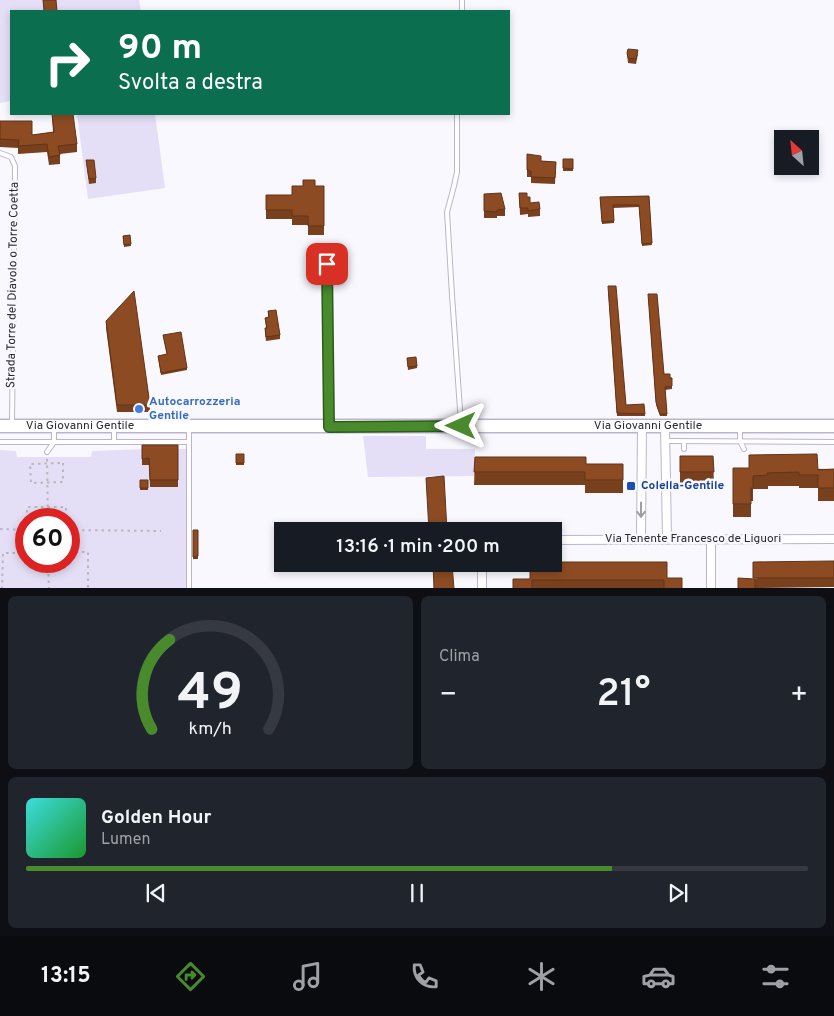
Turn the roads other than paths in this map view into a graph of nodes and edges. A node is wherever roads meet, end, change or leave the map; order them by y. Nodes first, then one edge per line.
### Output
1 (457, 115) edge
2 (0, 153) edge
3 (327, 246) dead end
4 (6, 426) edge
5 (54, 426) junction
6 (114, 426) junction
7 (188, 426) junction
8 (461, 426) junction
9 (642, 426) junction
10 (666, 426) junction
11 (740, 426) junction
12 (834, 426) edge
13 (329, 427) junction
14 (666, 441) junction
15 (684, 441) junction
16 (740, 441) junction
17 (0, 442) edge
18 (54, 442) junction
19 (114, 442) junction
20 (189, 442) junction
21 (824, 442) junction
22 (834, 442) edge
23 (824, 448) dead end
24 (684, 449) dead end
25 (744, 449) dead end
26 (47, 452) road end
27 (641, 539) junction
28 (667, 539) junction
29 (712, 539) junction
30 (834, 539) edge
31 (562, 540) edge
32 (482, 572) edge
33 (188, 588) edge
34 (482, 588) edge
35 (711, 588) edge

1 - 8 lane
2 - 4 lane, Strada Torre del Diavolo o Torre Coetta
3 - 13 lane
4 - 5 main road, Via Giovanni Gentile
5 - 6 main road, Via Giovanni Gentile
5 - 18 lane
6 - 7 main road, Via Giovanni Gentile
6 - 19 lane
7 - 13 main road, Via Giovanni Gentile
7 - 20 lane
8 - 9 main road, Via Giovanni Gentile
8 - 13 main road, Via Giovanni Gentile
9 - 10 main road, Via Giovanni Gentile
9 -> 27 street
10 - 11 main road, Via Giovanni Gentile
10 - 14 street
11 - 12 main road, Via Giovanni Gentile
11 - 16 lane
14 - 15 lane
14 - 28 street
15 - 16 lane
15 - 24 lane
16 - 21 lane
16 - 25 lane
17 - 18 lane
18 - 19 lane
18 - 26 lane
19 - 20 lane
20 - 33 lane
21 - 22 lane
21 - 23 lane
27 - 28 street, Via Tenente Francesco de Liguori
27 - 31 street, Via Tenente Francesco de Liguori
28 - 29 street, Via Tenente Francesco de Liguori
29 - 30 street, Via Tenente Francesco de Liguori
29 - 35 street
32 - 34 street

